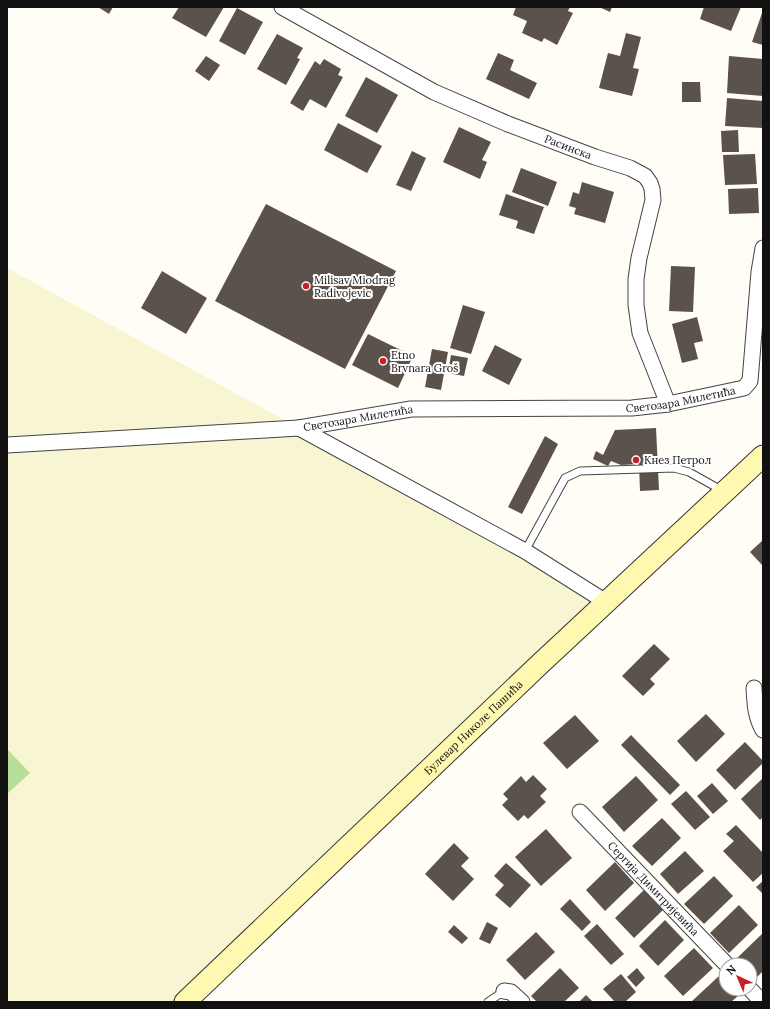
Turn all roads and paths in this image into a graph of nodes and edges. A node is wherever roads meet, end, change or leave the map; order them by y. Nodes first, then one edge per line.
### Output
1 (282, 7) edge
2 (763, 248) edge
3 (668, 404) junction
4 (299, 428) junction
5 (7, 445) edge
6 (763, 456) edge
7 (725, 492) junction
8 (525, 551) junction
9 (606, 602) junction
10 (754, 688) dead end
11 (763, 730) edge
12 (580, 812) dead end
13 (719, 957) edge
14 (504, 990) joint
15 (185, 1002) edge
16 (488, 1002) edge
17 (522, 1002) edge

1 - 3 street, Расинска
2 - 3 street, Светозара Милетића
3 - 4 street, Светозара Милетића
4 - 5 street
4 - 8 street, Светозара Милетића
6 - 7 street, Булевар Николе Пашића
7 - 8 lane
7 - 9 street, Булевар Николе Пашића
8 - 9 street, Светозара Милетића
9 - 15 street, Булевар Николе Пашића
10 - 11 street
12 - 13 street, Сергија Димитријевића
14 - 16 lane
14 - 17 street

